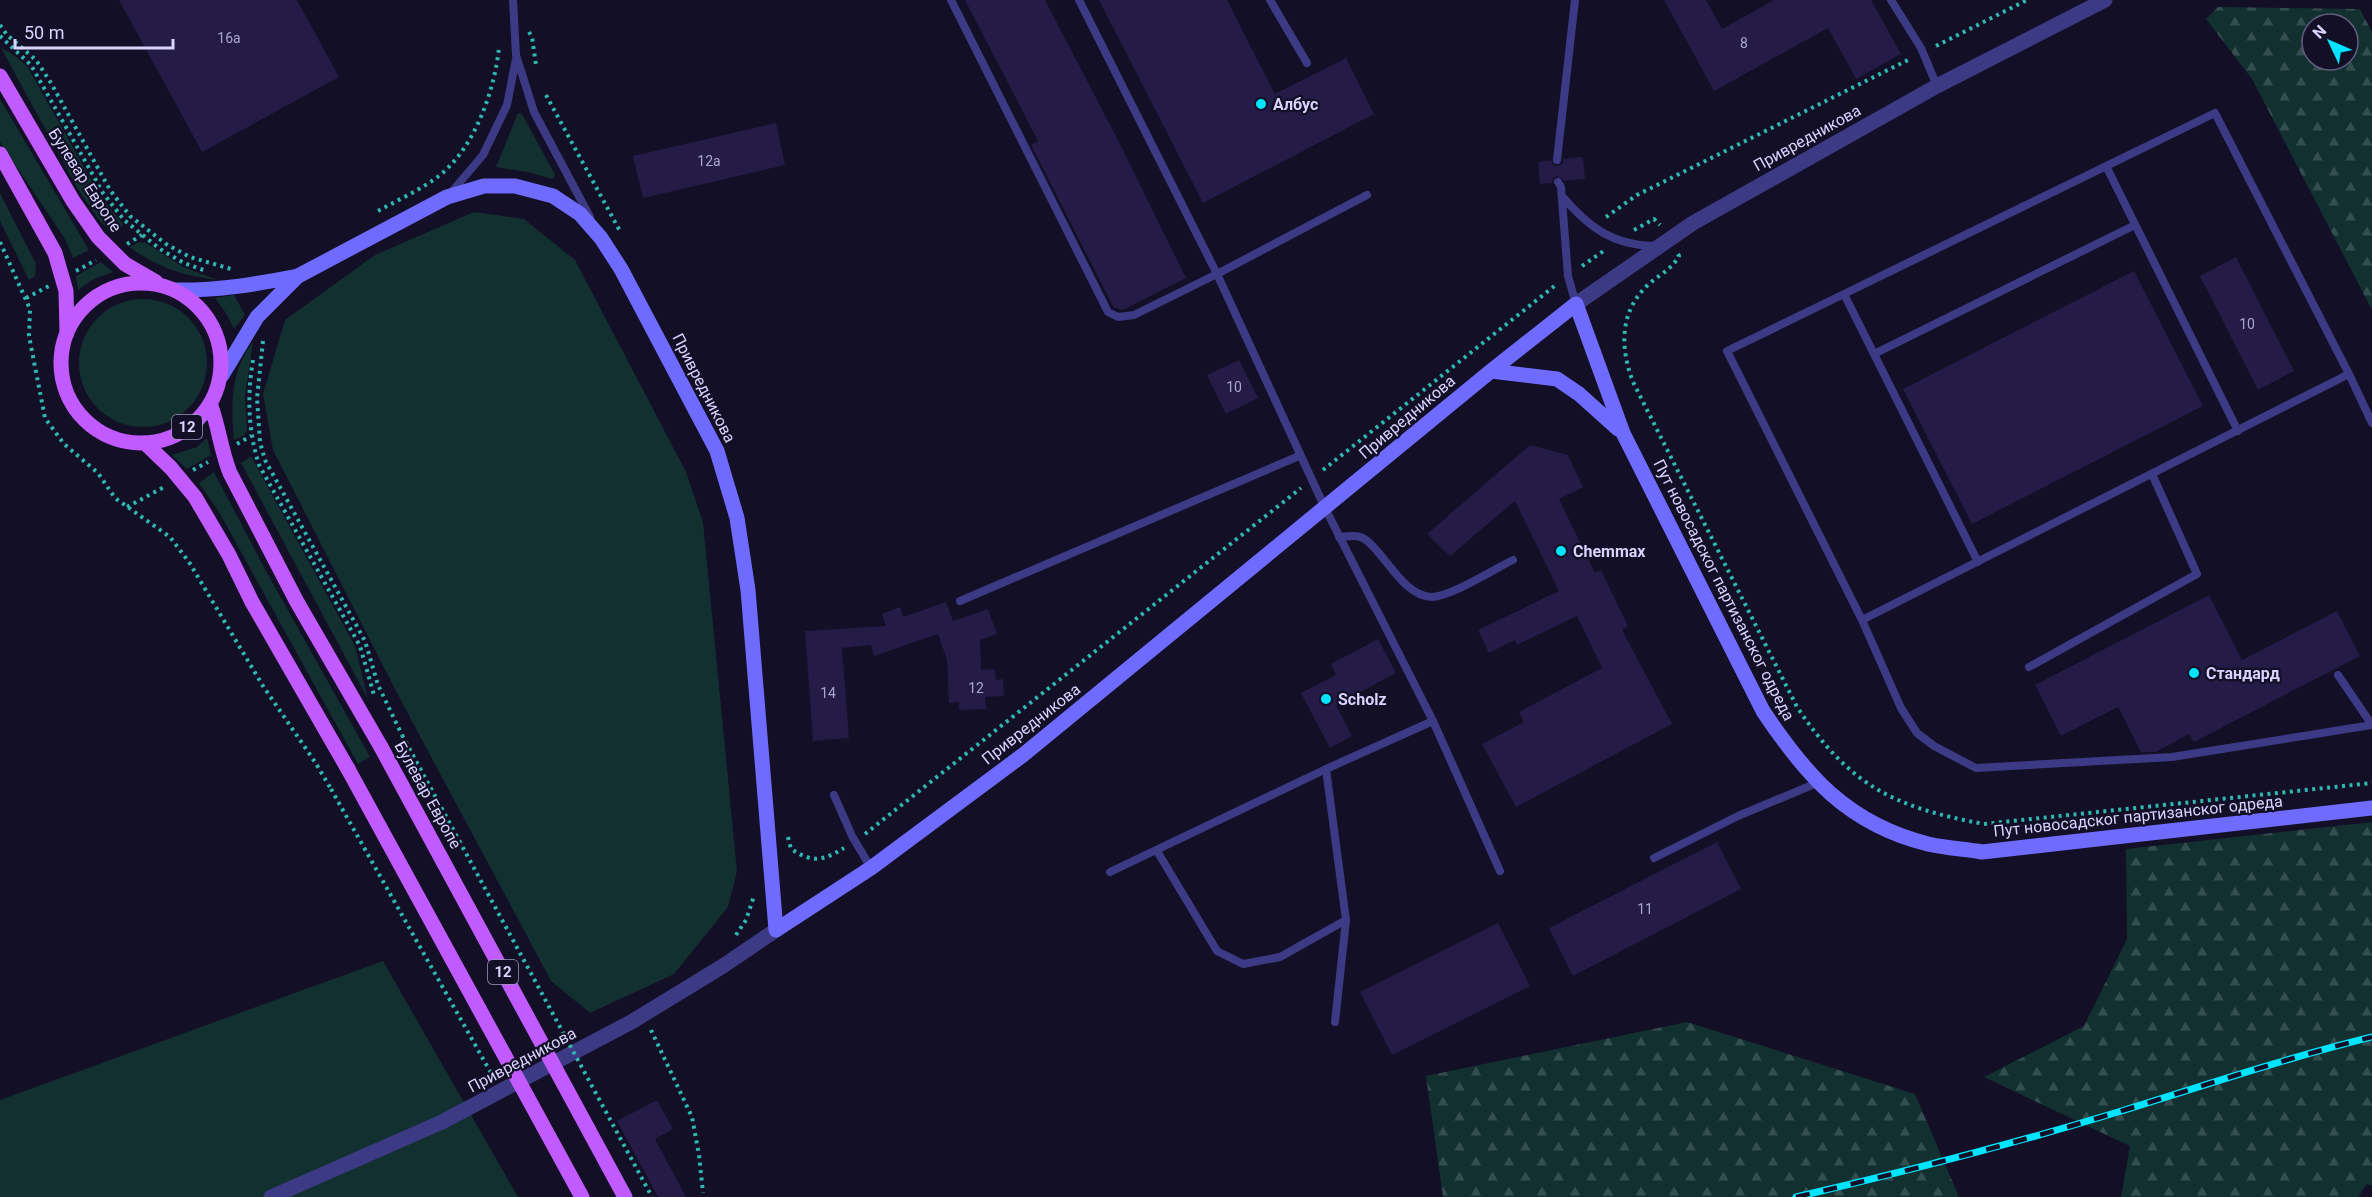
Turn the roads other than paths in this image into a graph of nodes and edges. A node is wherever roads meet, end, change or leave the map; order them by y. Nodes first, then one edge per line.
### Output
1 (513, 0) edge
2 (951, 0) edge
3 (1079, 0) edge
4 (1575, 0) edge
5 (1891, 0) edge
6 (2105, 0) edge
7 (1272, 1) edge
8 (516, 55) junction
9 (1307, 63) dead end
10 (0, 76) edge
11 (1938, 86) junction
12 (0, 153) edge
13 (1557, 160) dead end
14 (2106, 166) junction
15 (1558, 182) dead end
16 (1367, 195) dead end
17 (447, 196) junction
18 (1562, 196) junction
19 (2135, 225) junction
20 (601, 238) junction
21 (1663, 243) junction
22 (1217, 274) junction
23 (298, 276) junction
24 (168, 288) junction
25 (1844, 294) junction
26 (1576, 304) junction
27 (67, 333) junction
28 (1874, 354) junction
29 (1491, 371) junction
30 (2349, 374) junction
31 (222, 375) junction
32 (211, 406) junction
33 (2372, 423) edge
34 (2238, 430) junction
35 (1623, 433) junction
36 (145, 443) junction
37 (1299, 456) junction
38 (2152, 474) junction
39 (1325, 508) junction
40 (1339, 537) junction
41 (1513, 560) dead end
42 (1978, 562) junction
43 (960, 601) dead end
44 (1862, 620) junction
45 (2029, 667) dead end
46 (2338, 675) dead end
47 (1433, 721) junction
48 (2372, 725) edge
49 (1326, 769) junction
50 (1817, 783) junction
51 (834, 795) dead end
52 (2372, 808) edge
53 (1157, 851) junction
54 (1654, 858) dead end
55 (871, 868) junction
56 (1500, 871) dead end
57 (1110, 872) dead end
58 (1346, 920) junction
59 (776, 930) junction
60 (1335, 1022) dead end
61 (271, 1197) edge
62 (582, 1197) edge
63 (625, 1197) edge

1 - 8 lane, Привредникова
2 - 22 lane
3 - 22 lane
4 - 13 lane
5 - 11 lane
6 - 11 street, Привредникова
7 - 9 lane
8 - 17 lane
8 - 20 lane, Привредникова
10 - 24 main road, Булевар Европе / 12
11 - 21 street, Привредникова
12 - 27 main road, Булевар Европе / 12
14 - 19 lane
14 - 25 lane
14 - 30 lane
15 - 18 lane
16 - 22 lane
17 - 20 street
17 - 23 street
18 - 21 lane
18 - 26 lane
19 - 28 lane
19 - 34 lane
20 - 59 street, Привредникова
21 - 26 street, Привредникова
22 - 37 lane
23 - 24 street
23 - 31 street
24 - 27 main road, Булевар Европе / 12
24 - 31 main road, Булевар Европе / 12
25 - 28 lane
25 - 44 lane
26 - 29 street, Привредникова
26 - 35 street, Пут новосадског партизанског одреда
27 - 36 main road, Булевар Европе / 12
28 - 42 lane
29 - 35 street
29 - 39 street, Привредникова
30 - 33 lane
30 - 34 lane
31 - 32 main road, Булевар Европе / 12
32 - 36 main road, Булевар Европе / 12
32 - 63 main road, Булевар Европе / 12, bridge
34 - 38 lane
35 - 50 street, Пут новосадског партизанског одреда
36 - 62 main road, 12, bridge
37 - 39 lane
37 - 43 lane
38 - 42 lane
38 - 45 lane
39 - 40 lane
39 - 55 street, Привредникова
40 - 41 lane
40 - 47 lane
42 - 44 lane
44 - 48 lane
46 - 48 lane
47 - 49 lane
47 - 56 lane
49 - 53 lane
49 - 58 lane
50 - 52 street, Пут новосадског партизанског одреда
50 - 54 lane
51 - 55 lane
53 - 57 lane
53 - 58 lane
55 - 59 street, Привредникова
58 - 60 lane
59 - 61 street, Привредникова

